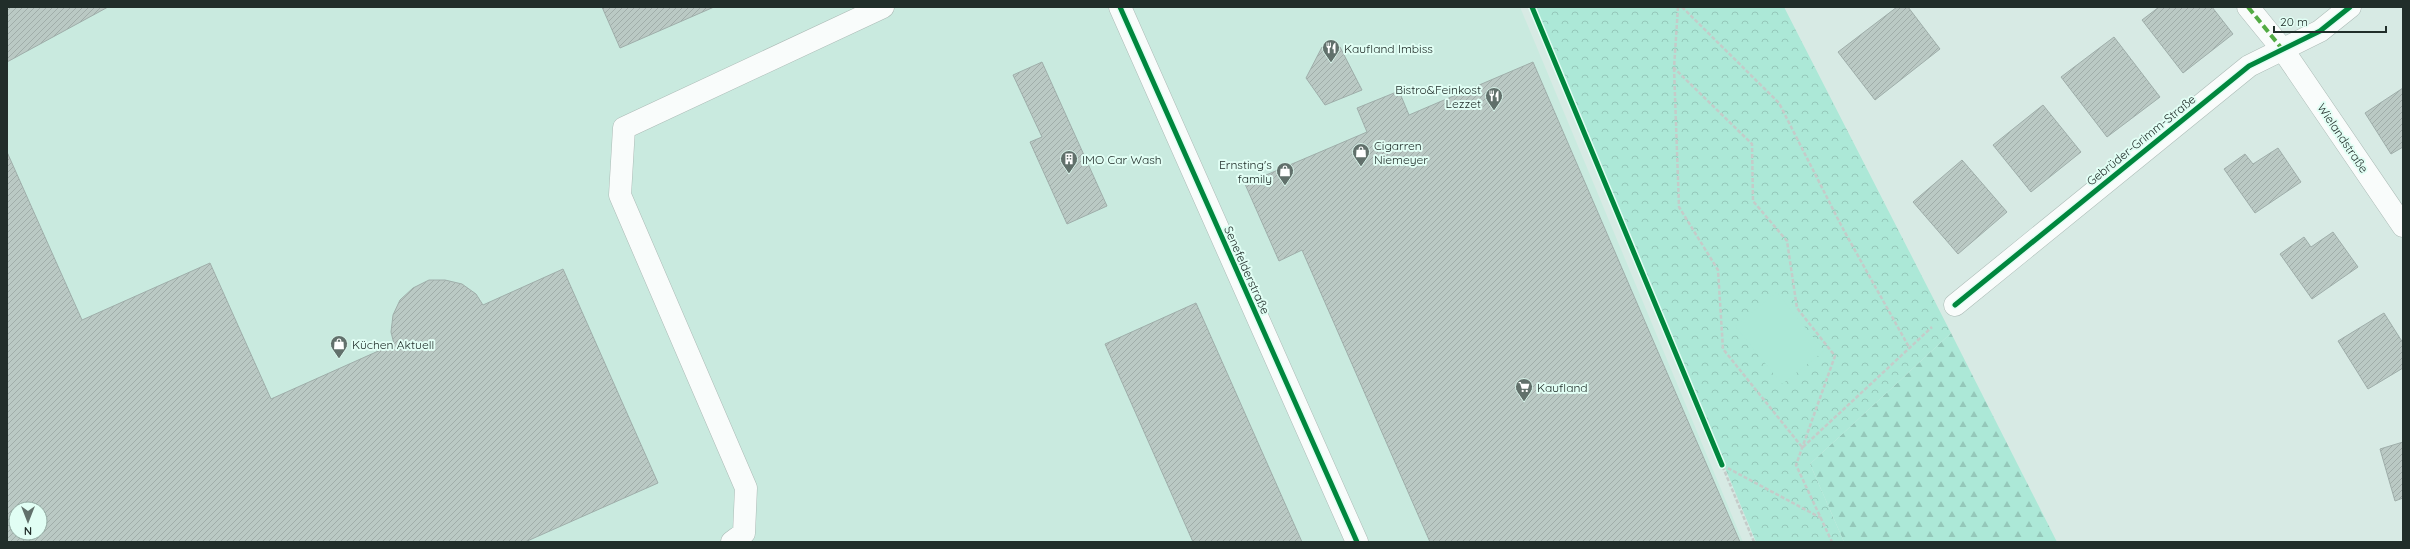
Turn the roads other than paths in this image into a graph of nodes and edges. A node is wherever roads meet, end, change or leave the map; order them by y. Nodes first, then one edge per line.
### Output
1 (883, 7) edge
2 (1120, 7) edge
3 (2248, 7) edge
4 (2350, 7) edge
5 (2283, 50) junction
6 (2403, 226) edge
7 (1955, 305) dead end
8 (732, 542) edge
9 (1356, 542) edge

1 - 8 street
2 - 9 street, Senefelderstraße
3 - 5 street, Wielandstraße
4 - 5 street, Gebrüder-Grimm-Straße
5 - 6 street, Wielandstraße
5 - 7 street, Gebrüder-Grimm-Straße

